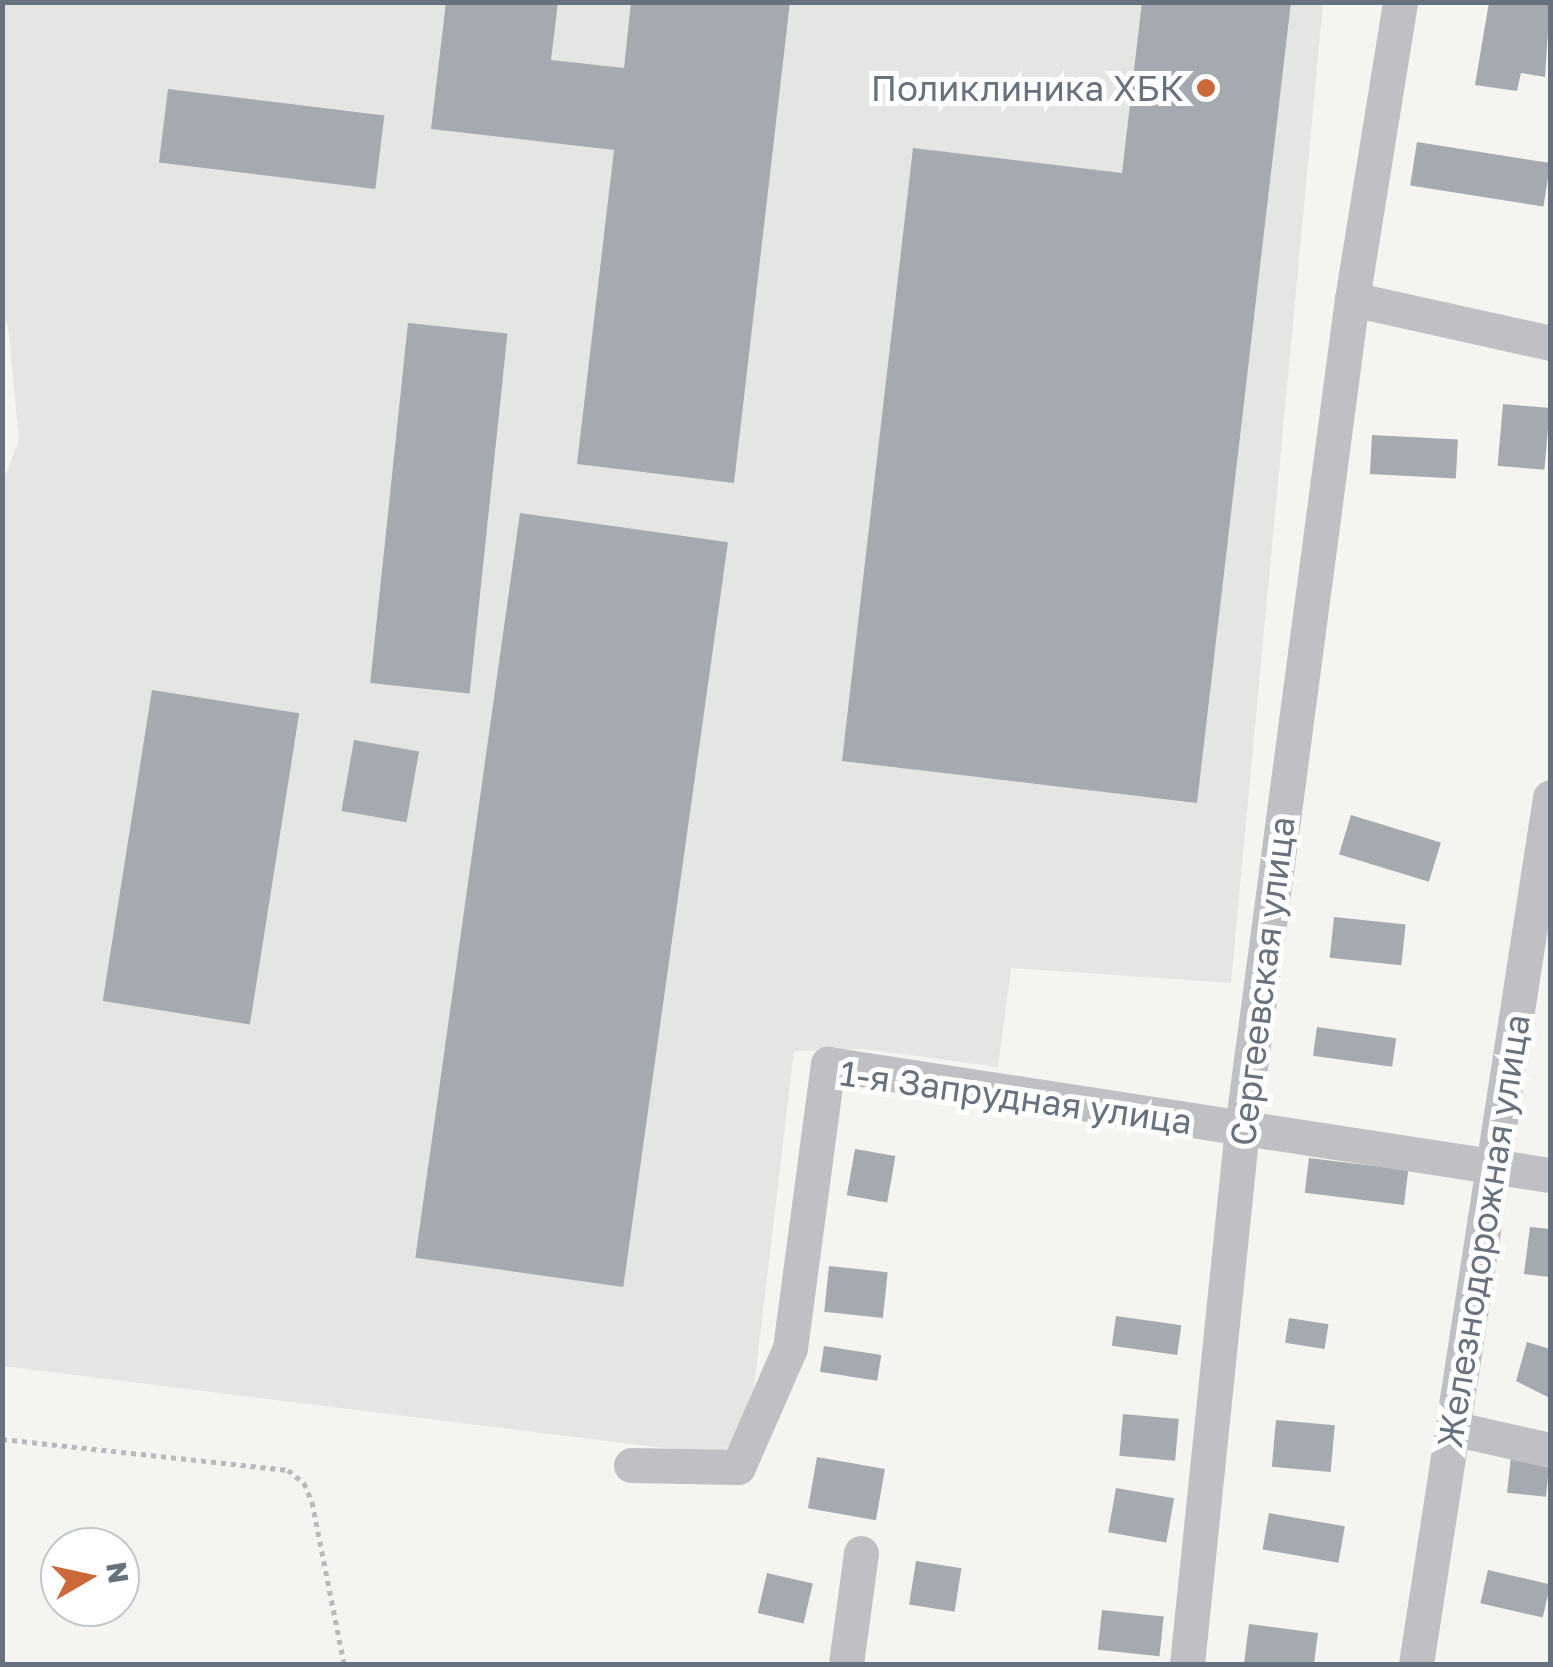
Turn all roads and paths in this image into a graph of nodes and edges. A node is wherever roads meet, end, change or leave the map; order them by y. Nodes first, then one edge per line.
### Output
1 (1400, 2) edge
2 (1352, 299) junction
3 (1550, 344) edge
4 (1550, 797) edge
5 (1242, 1128) junction
6 (1493, 1167) junction
7 (1550, 1176) edge
8 (1452, 1428) junction
9 (2, 1439) edge
10 (1550, 1450) edge
11 (631, 1465) dead end
12 (861, 1553) dead end
13 (344, 1664) edge
14 (846, 1664) edge
15 (1187, 1664) edge
16 (1416, 1664) edge

1 - 2 street, Сергеевская улица
2 - 3 street
2 - 5 street, Сергеевская улица
4 - 6 street, Железнодорожная улица
5 - 6 street
5 - 11 street, 1-я Запрудная улица
5 - 15 street, Сергеевская улица
6 - 7 street
6 - 8 street, Железнодорожная улица
8 - 10 street
8 - 16 street, Железнодорожная улица
9 - 13 path
12 - 14 street

